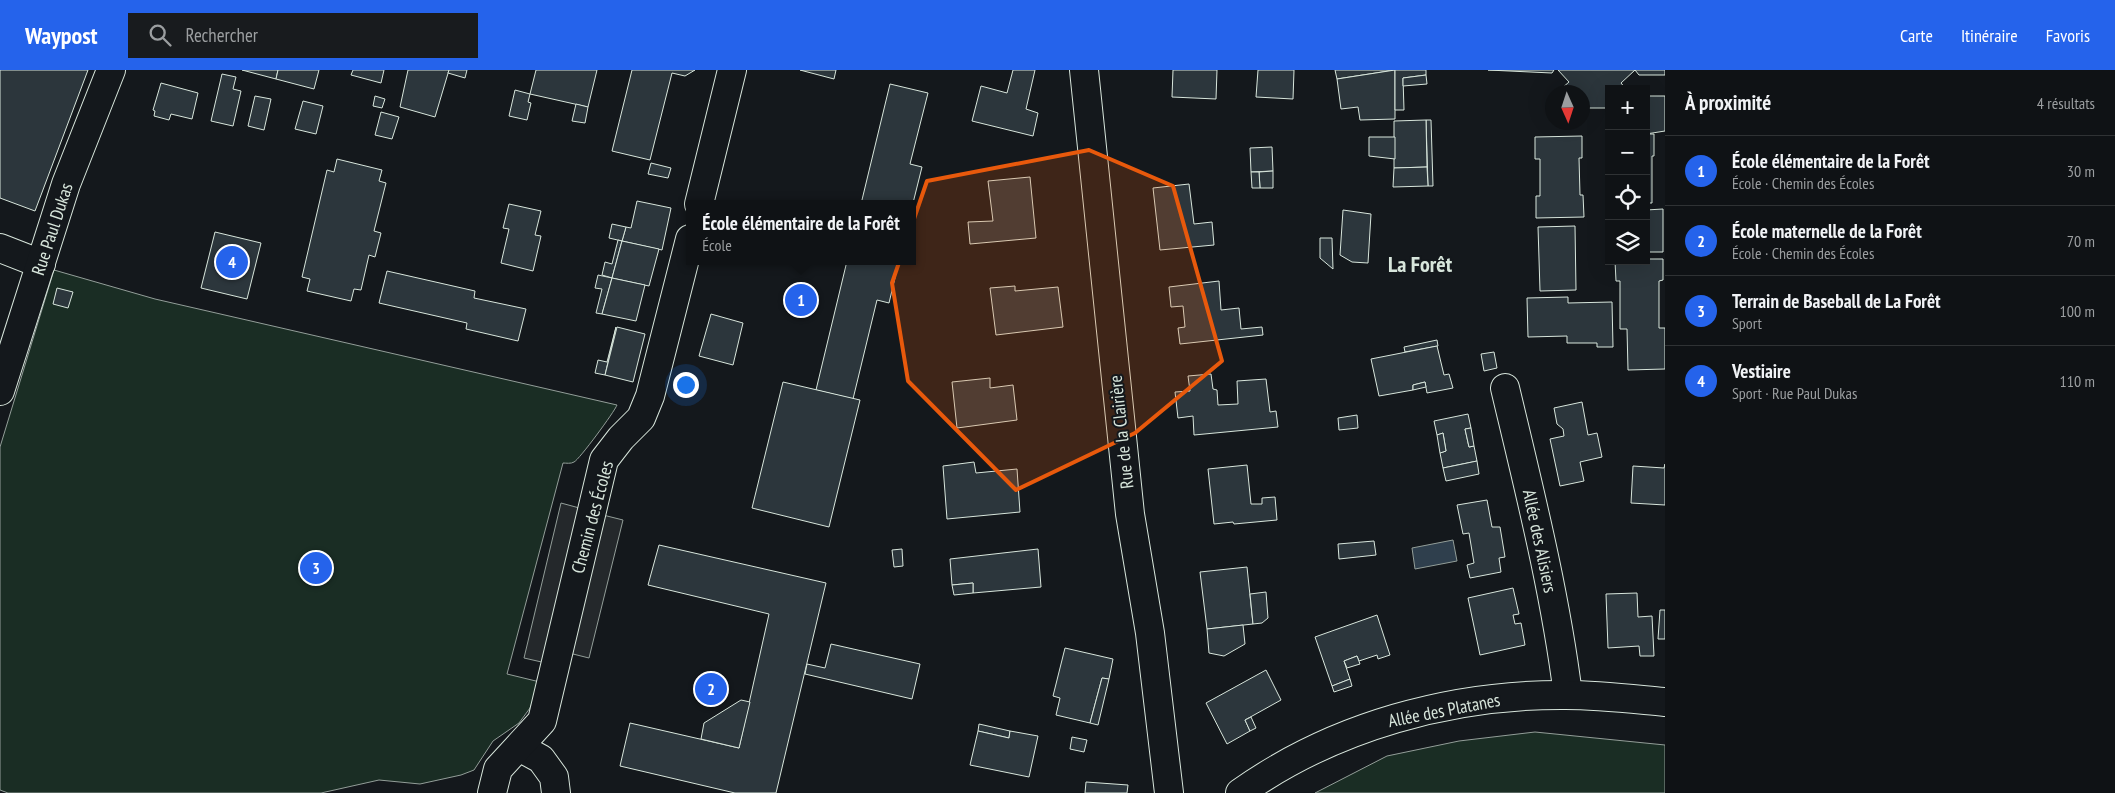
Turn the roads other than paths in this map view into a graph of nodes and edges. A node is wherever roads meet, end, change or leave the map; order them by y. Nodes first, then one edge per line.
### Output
1 (111, 70) edge
2 (732, 70) edge
3 (1084, 70) edge
4 (700, 200) edge
5 (0, 248) edge
6 (686, 255) edge
7 (41, 264) junction
8 (1505, 388) dead end
9 (0, 391) edge
10 (1568, 695) junction
11 (1665, 702) edge
12 (519, 747) junction
13 (492, 793) edge
14 (556, 793) edge
15 (1170, 793) edge
16 (1240, 793) edge

1 - 7 street, Rue Paul Dukas
2 - 4 street
3 - 15 street, Rue de la Clairière
5 - 7 street
6 - 12 street, Chemin des Écoles
7 - 9 street, Rue Paul Dukas
8 - 10 street, Allée des Alisiers
10 - 11 street, Allée des Platanes
10 - 16 street, Allée des Platanes
12 - 13 street, Chemin des Écoles
12 - 14 street

